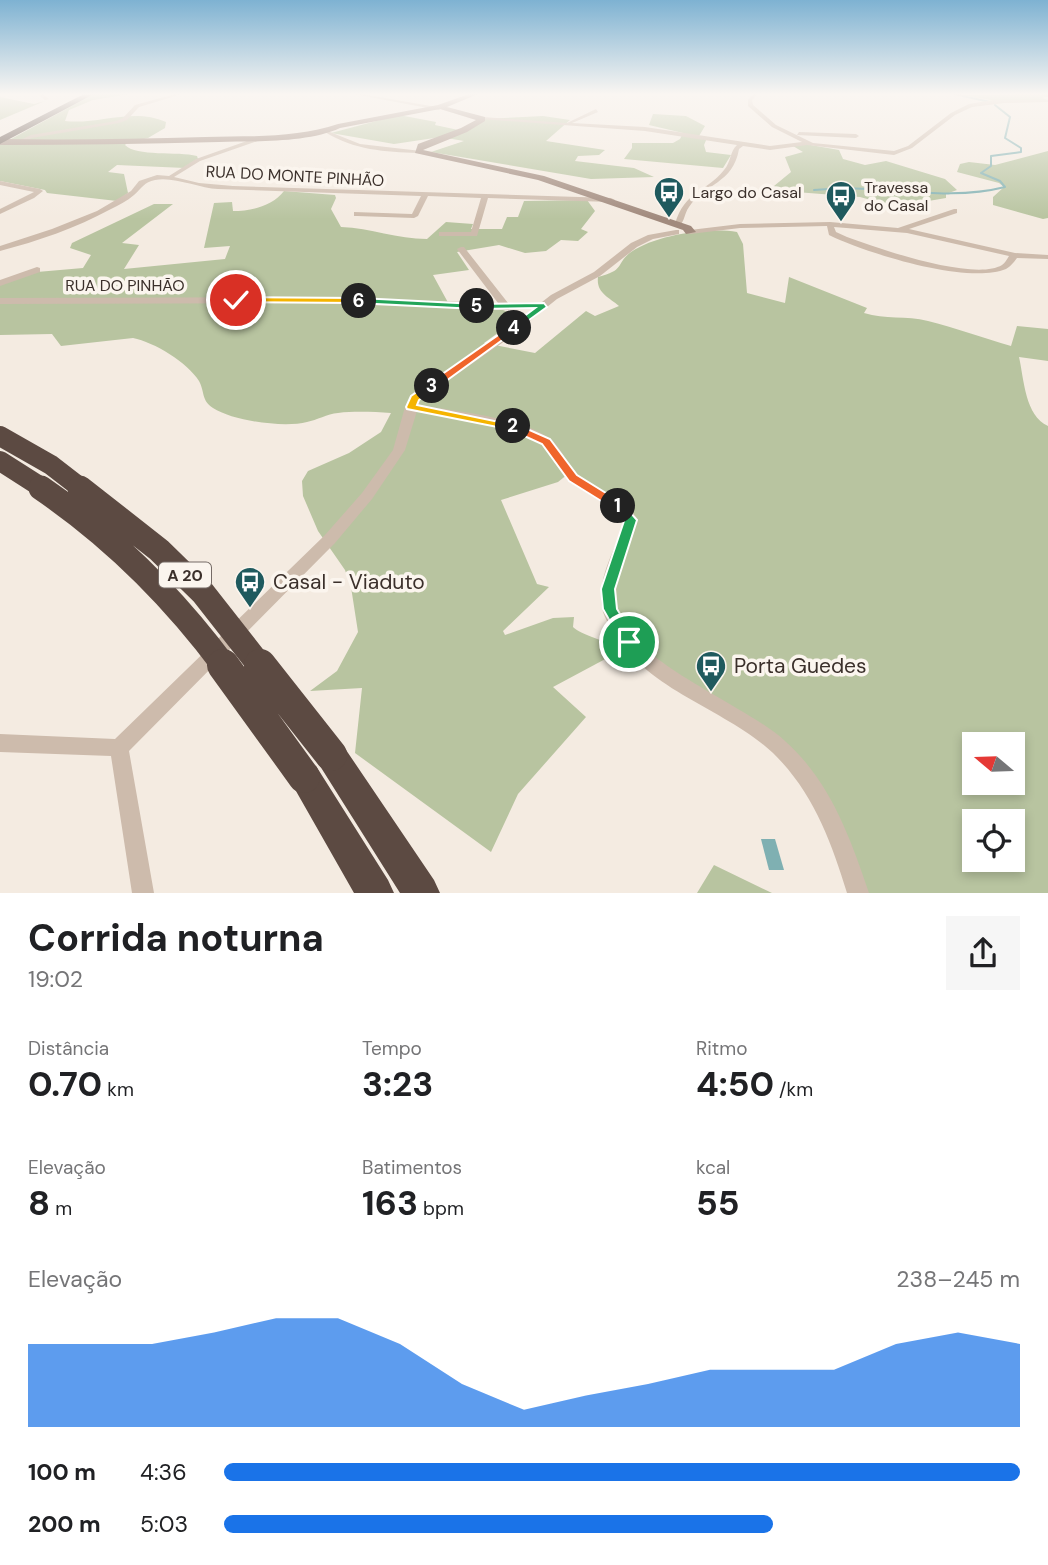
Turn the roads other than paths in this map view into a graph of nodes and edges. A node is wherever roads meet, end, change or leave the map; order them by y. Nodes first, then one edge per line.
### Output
1 (39, 136) edge
2 (283, 136) edge
3 (335, 136) edge
4 (449, 136) edge
5 (691, 136) edge
6 (797, 136) edge
7 (846, 136) edge
8 (856, 136) dead end
9 (923, 136) edge
10 (261, 138) junction
11 (7, 142) edge
12 (808, 143) junction
13 (742, 144) junction
14 (418, 151) junction
15 (172, 175) junction
16 (0, 183) edge
17 (425, 196) junction
18 (485, 198) junction
19 (611, 200) junction
20 (954, 211) dead end
21 (0, 212) edge
22 (357, 214) dead end
23 (830, 224) junction
24 (681, 229) junction
25 (899, 230) junction
26 (442, 234) dead end
27 (0, 249) edge
28 (461, 249) dead end
29 (1015, 255) junction
30 (1048, 257) edge
31 (37, 271) dead end
32 (0, 283) edge
33 (0, 301) edge
34 (544, 305) junction
35 (506, 307) junction
36 (411, 407) junction
37 (0, 436) edge
38 (0, 461) edge
39 (0, 743) edge
40 (119, 748) junction
41 (143, 893) edge
42 (374, 893) edge
43 (421, 893) edge
44 (858, 893) edge

1 - 11 street
2 - 10 street
3 - 14 street
4 - 14 street
5 - 13 street
6 - 12 street
7 - 8 street
9 - 12 street
10 - 11 street
10 - 15 street
12 - 13 street
13 - 24 street
14 - 19 street
15 - 17 street, RUA DO MONTE PINHÃO
15 - 27 street
16 - 21 street
17 - 18 street, RUA DO MONTE PINHÃO
17 - 22 street
18 - 19 street, RUA DO MONTE PINHÃO
18 - 26 street
19 - 24 street
20 - 25 street
23 - 24 street
23 - 25 street
23 - 29 street
24 - 34 street
25 - 29 street
28 - 35 street
29 - 30 street
31 - 32 street
33 - 35 street, RUA DO PINHÃO
34 - 35 street, RUA DO PINHÃO
34 - 36 street
36 - 40 street
36 - 44 street
37 - 43 highway, A 20, bridge
38 - 42 highway, A 20, bridge
39 - 40 street
40 - 41 street

